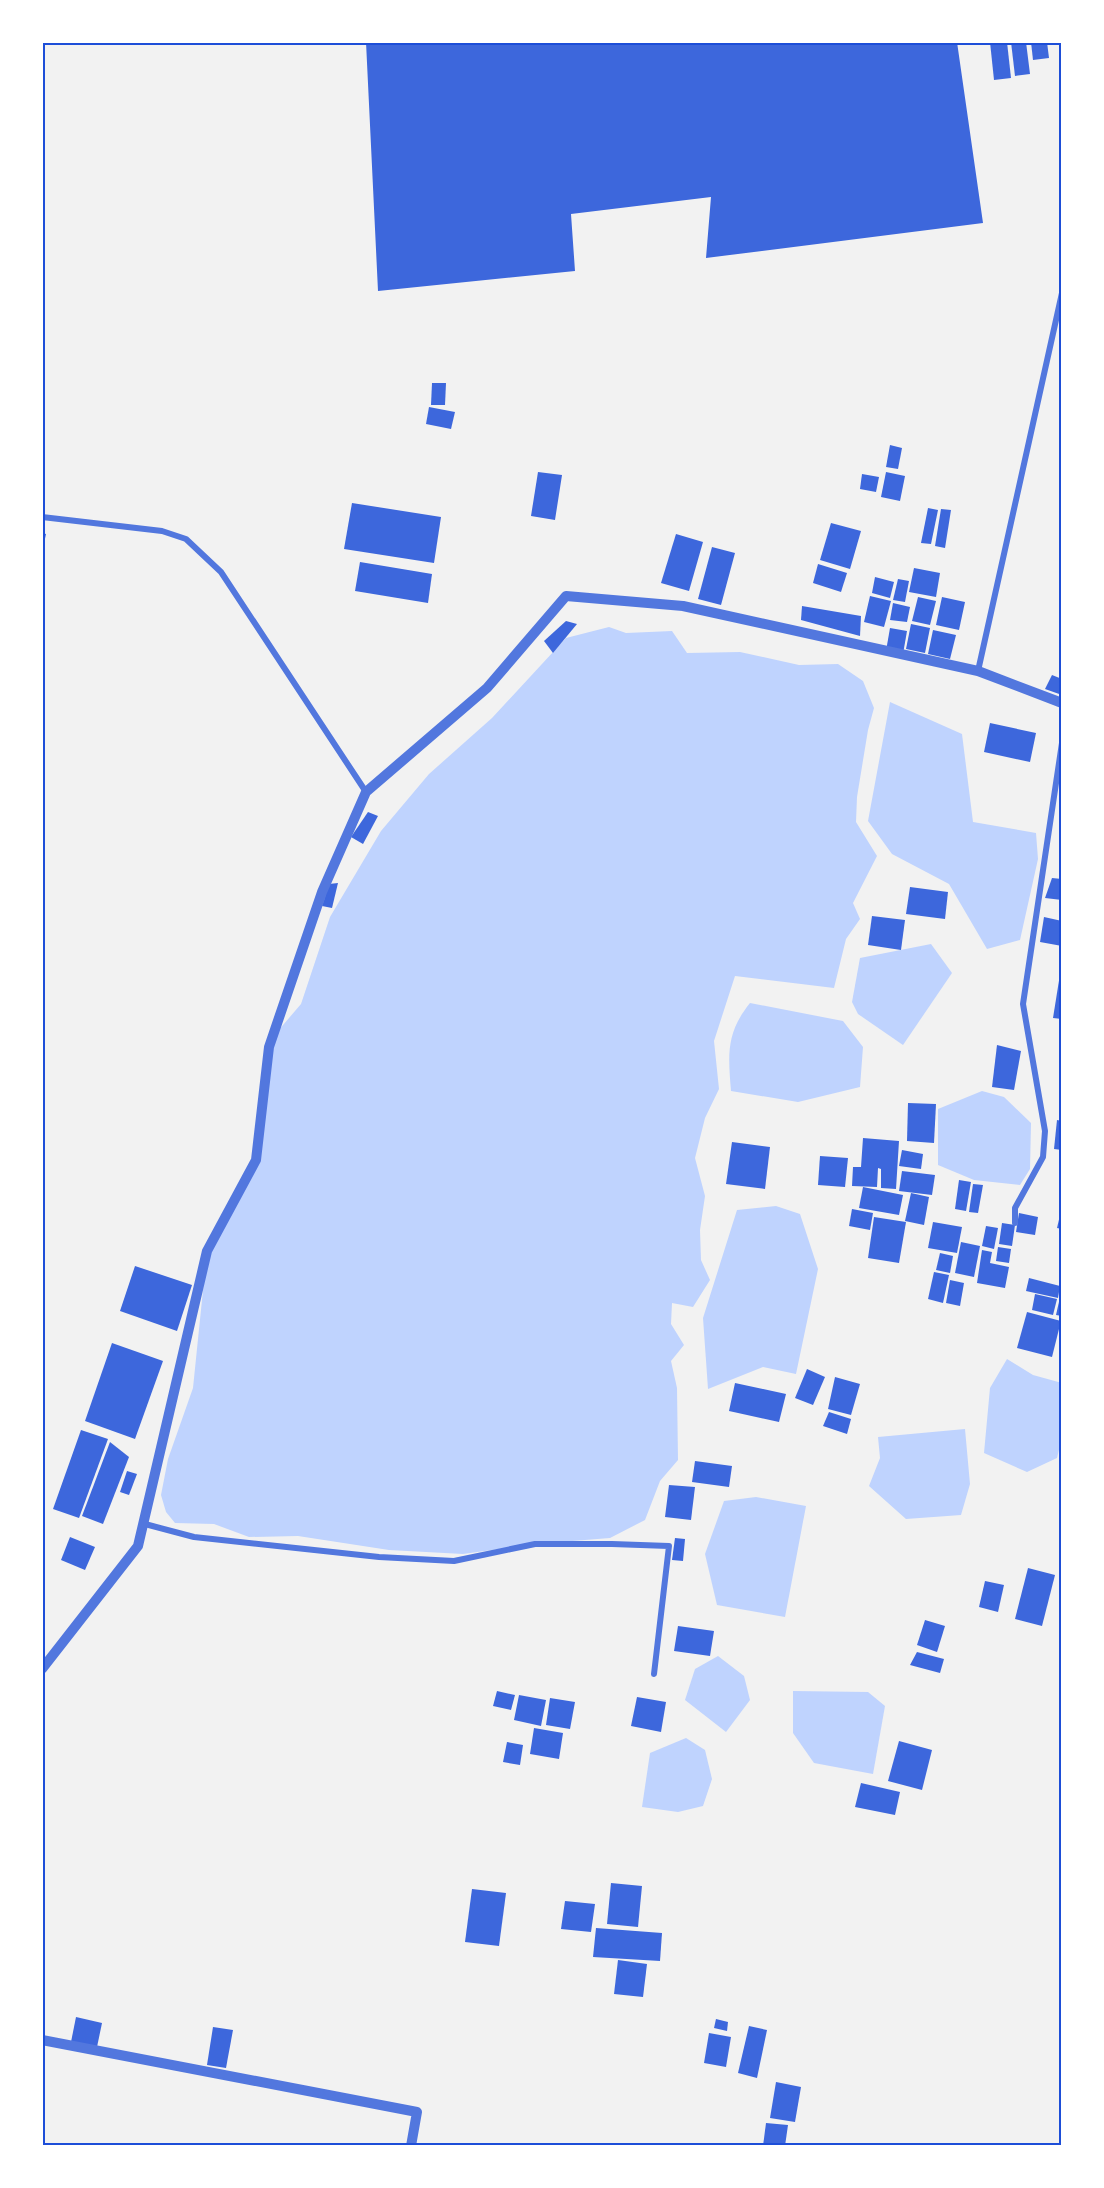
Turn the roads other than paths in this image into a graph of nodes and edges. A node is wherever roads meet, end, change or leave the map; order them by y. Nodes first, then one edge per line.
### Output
1 (1062, 293) edge
2 (42, 517) edge
3 (978, 671) junction
4 (1062, 703) edge
5 (1062, 743) edge
6 (366, 792) junction
7 (1015, 1222) dead end
8 (145, 1524) junction
9 (42, 1668) edge
10 (654, 1674) dead end
11 (42, 2040) edge
12 (411, 2146) edge

1 - 3 street
2 - 6 street
3 - 4 street
3 - 6 street
5 - 7 street
6 - 8 street
8 - 9 street
8 - 10 street
11 - 12 street

